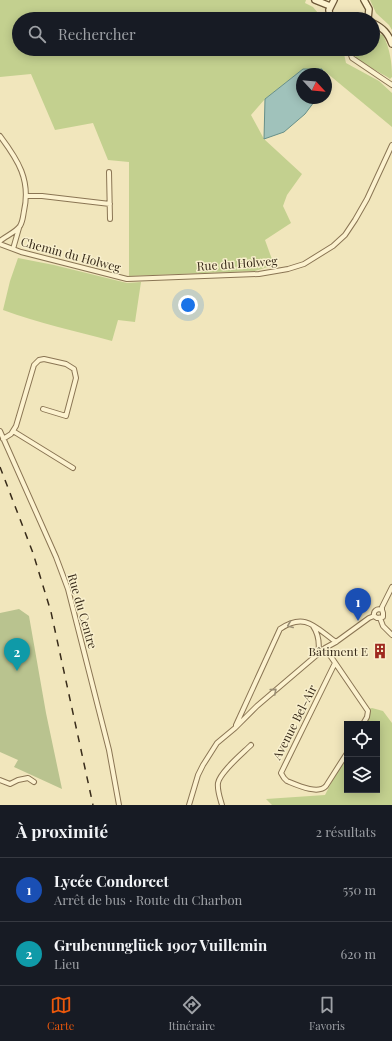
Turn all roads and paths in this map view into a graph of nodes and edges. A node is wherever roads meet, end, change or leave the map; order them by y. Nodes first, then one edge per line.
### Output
1 (315, 0) edge
2 (334, 0) edge
3 (364, 0) edge
4 (330, 6) junction
5 (330, 12) edge
6 (369, 12) edge
7 (380, 26) edge
8 (392, 44) edge
9 (351, 56) edge
10 (392, 85) edge
11 (0, 136) edge
12 (392, 145) edge
13 (109, 172) dead end
14 (27, 196) junction
15 (110, 204) junction
16 (110, 219) dead end
17 (19, 227) junction
18 (0, 241) edge
19 (0, 244) edge
20 (13, 249) junction
21 (139, 278) joint
22 (43, 409) dead end
23 (13, 431) junction
24 (0, 432) edge
25 (3, 439) junction
26 (73, 468) dead end
27 (392, 587) edge
28 (382, 610) junction
29 (374, 616) junction
30 (380, 618) junction
31 (312, 625) junction
32 (392, 635) edge
33 (336, 642) junction
34 (325, 648) junction
35 (318, 654) junction
36 (335, 663) junction
37 (248, 700) junction
38 (257, 706) junction
39 (365, 721) edge
40 (235, 728) junction
41 (251, 745) dead end
42 (344, 757) edge
43 (0, 780) edge
44 (34, 782) dead end
45 (119, 805) edge
46 (189, 805) edge
47 (221, 805) edge

1 - 4 main road
2 - 4 main road
3 - 6 main road
4 - 5 main road
7 - 8 main road
9 - 10 street
11 - 14 street
12 - 21 street, Rue du Holweg
13 - 15 street
14 - 15 street
14 - 17 street
15 - 16 street
17 - 18 street
17 - 20 street
19 - 20 street, Chemin du Holweg
20 - 21 street, Chemin du Holweg
22 - 23 street
23 - 25 street
23 - 26 street
24 - 25 street, Rue du Centre
25 - 45 street, Rue du Centre
27 - 28 street
28 - 29 street
28 - 30 street
29 - 30 street
29 - 33 street
30 - 32 street
31 - 33 street
31 - 35 street
31 -> 37 street
33 - 34 street
34 - 35 street
34 - 36 street
38 -> 35 street
36 - 39 street
36 - 42 street, Avenue Bel-Air
37 - 38 street
37 - 40 street
38 - 40 street
40 - 46 street
41 - 47 street
43 - 44 street

